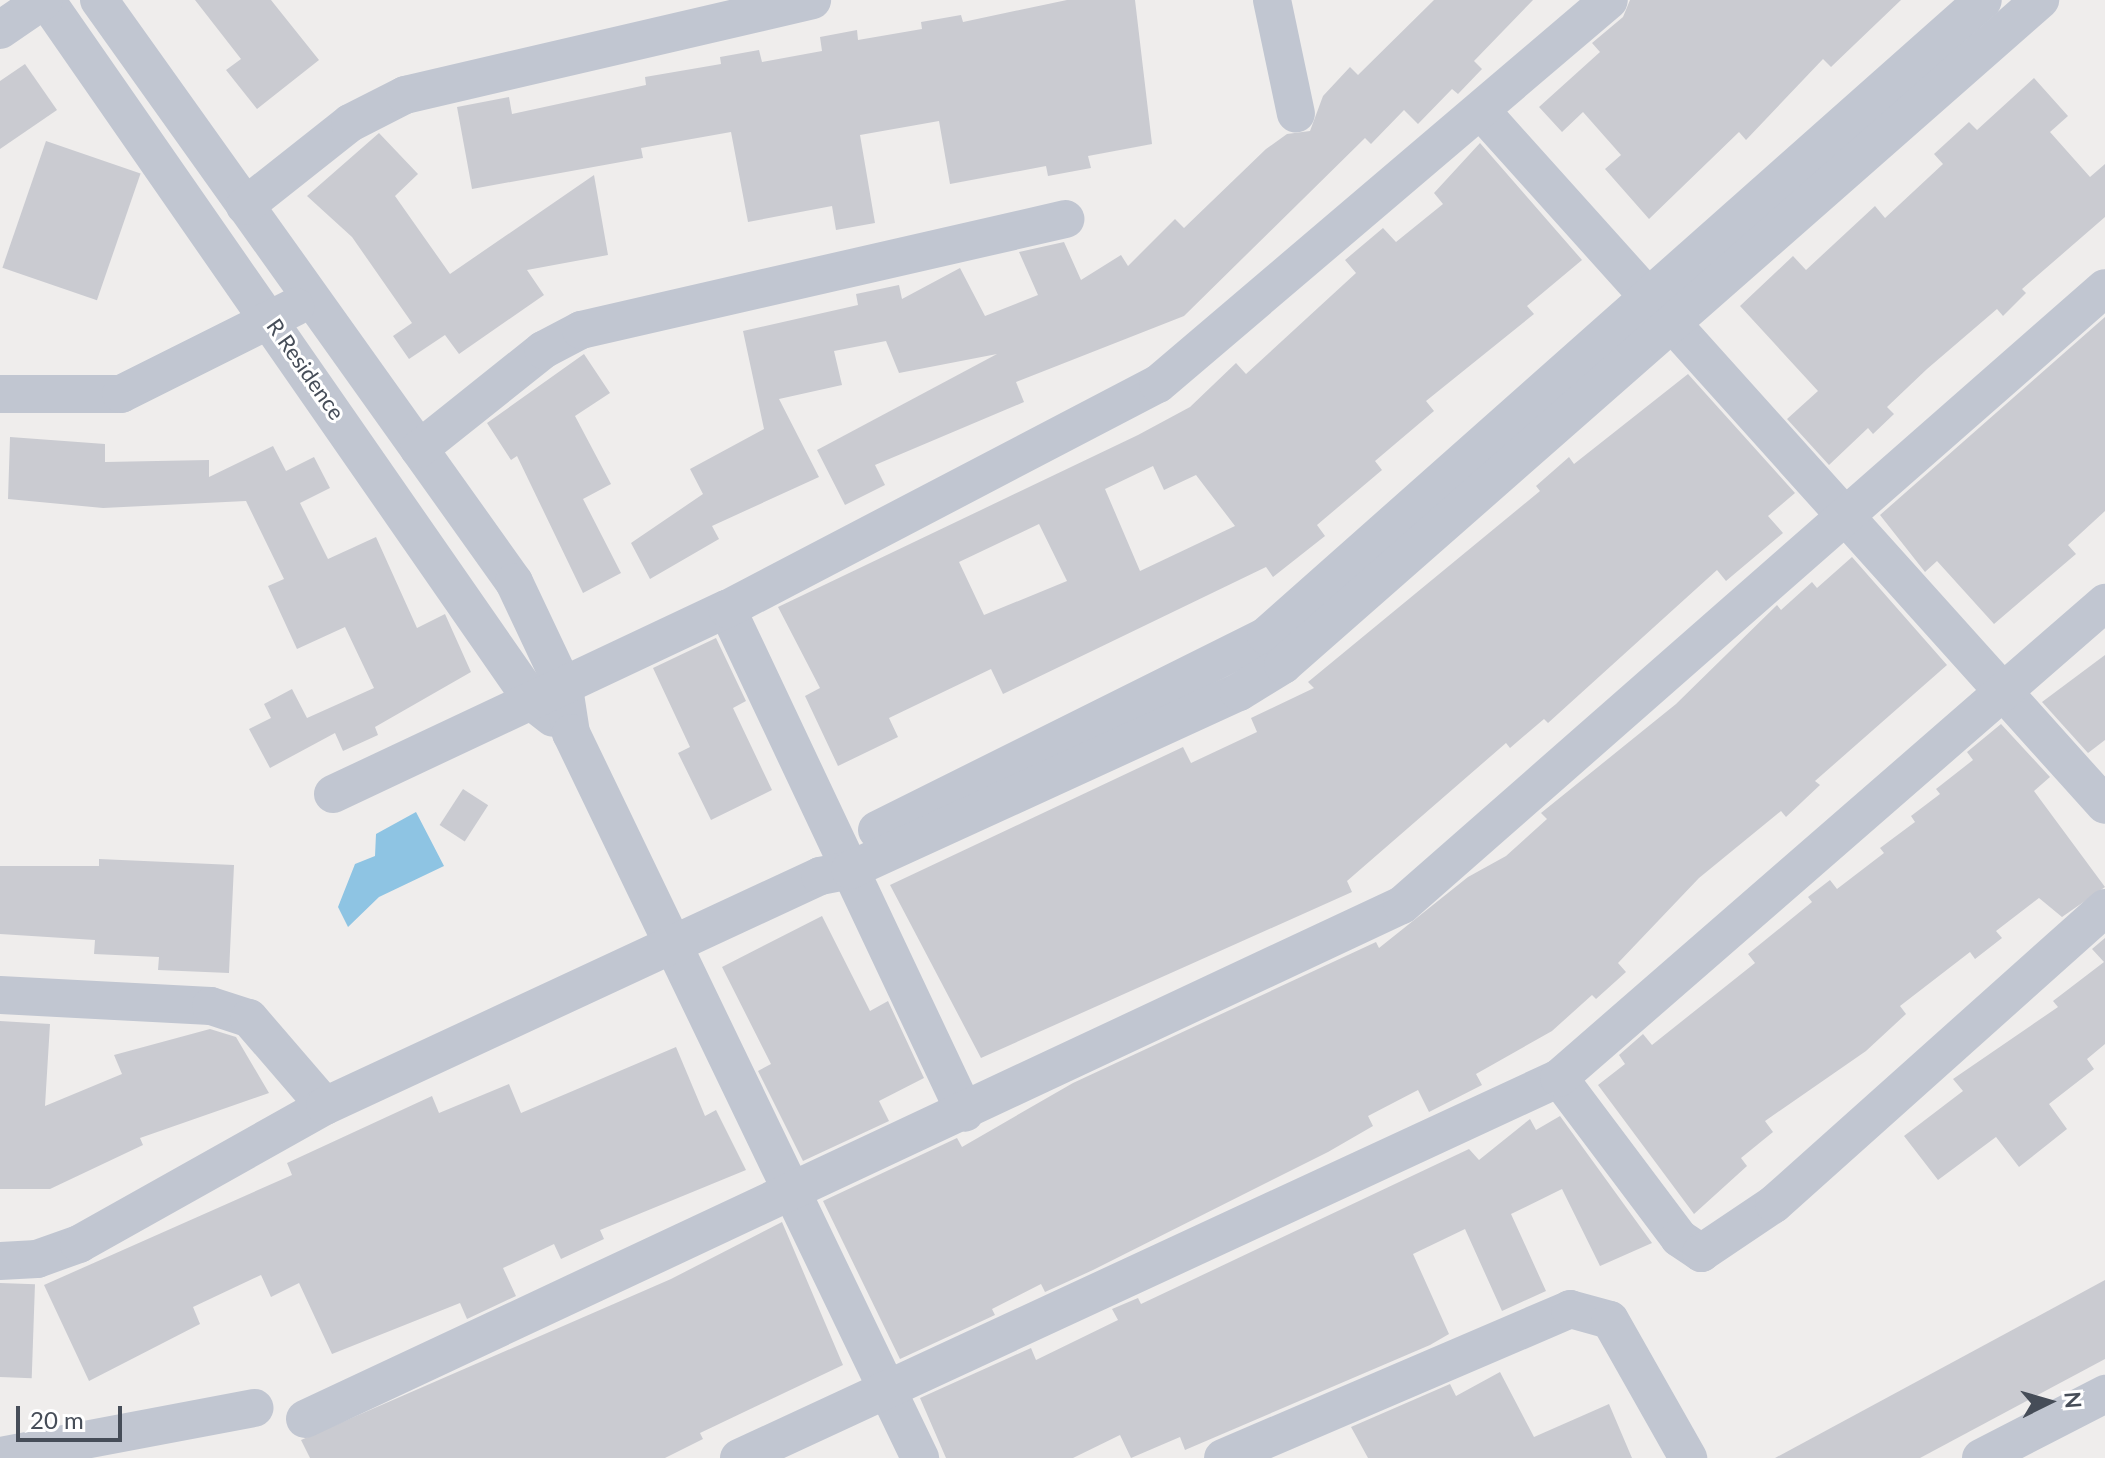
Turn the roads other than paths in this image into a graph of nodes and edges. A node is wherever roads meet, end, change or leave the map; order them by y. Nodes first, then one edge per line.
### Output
1 (45, 0) edge
2 (99, 0) edge
3 (812, 0) edge
4 (1272, 0) edge
5 (1609, 0) edge
6 (1983, 0) edge
7 (2040, 0) edge
8 (0, 30) edge
9 (1908, 66) junction
10 (1935, 92) junction
11 (1483, 113) junction
12 (1296, 114) dead end
13 (245, 206) junction
14 (1065, 219) dead end
15 (2105, 288) edge
16 (1646, 293) junction
17 (310, 296) junction
18 (1671, 321) junction
19 (273, 322) junction
20 (0, 394) edge
21 (419, 449) junction
22 (1845, 514) junction
23 (2105, 603) edge
24 (727, 609) junction
25 (1226, 656) junction
26 (2006, 691) junction
27 (1239, 692) junction
28 (549, 695) junction
29 (333, 794) dead end
30 (2105, 805) edge
31 (837, 864) junction
32 (2105, 908) edge
33 (673, 944) junction
34 (0, 995) edge
35 (1559, 1078) junction
36 (325, 1106) junction
37 (965, 1113) junction
38 (794, 1194) junction
39 (0, 1261) edge
40 (887, 1385) junction
41 (2105, 1394) edge
42 (255, 1408) dead end
43 (305, 1419) dead end
44 (0, 1456) edge
45 (739, 1458) edge
46 (920, 1458) edge
47 (1223, 1458) edge
48 (1688, 1458) edge
49 (1981, 1458) edge

1 - 8 street
1 - 19 street, R Residence
2 - 13 street
3 - 13 street
4 - 12 street
5 - 11 street
6 - 9 street
7 - 10 street
9 - 10 street
9 - 16 street
10 - 18 street
11 - 16 street
11 - 24 street
13 - 17 street
14 - 21 street
15 - 22 street
16 - 18 street
16 - 25 street
17 - 19 street
17 - 21 street
18 - 22 street
18 - 27 street
19 - 20 street
19 - 28 street, R Residence
21 - 28 street
22 - 26 street
22 - 37 street
23 - 26 street
24 - 28 street
24 - 31 street
25 - 27 street
25 - 31 street
26 - 30 street
26 - 35 street
27 - 31 street
28 - 29 street
28 - 33 street
31 - 33 street
31 - 37 street
32 - 35 street
33 - 36 street
33 - 38 street
34 - 36 street
35 - 40 street
36 - 39 street
37 - 38 street
38 - 40 street
38 - 43 street
40 - 45 street
40 - 46 street
41 - 49 street
42 - 44 street
47 - 48 street

